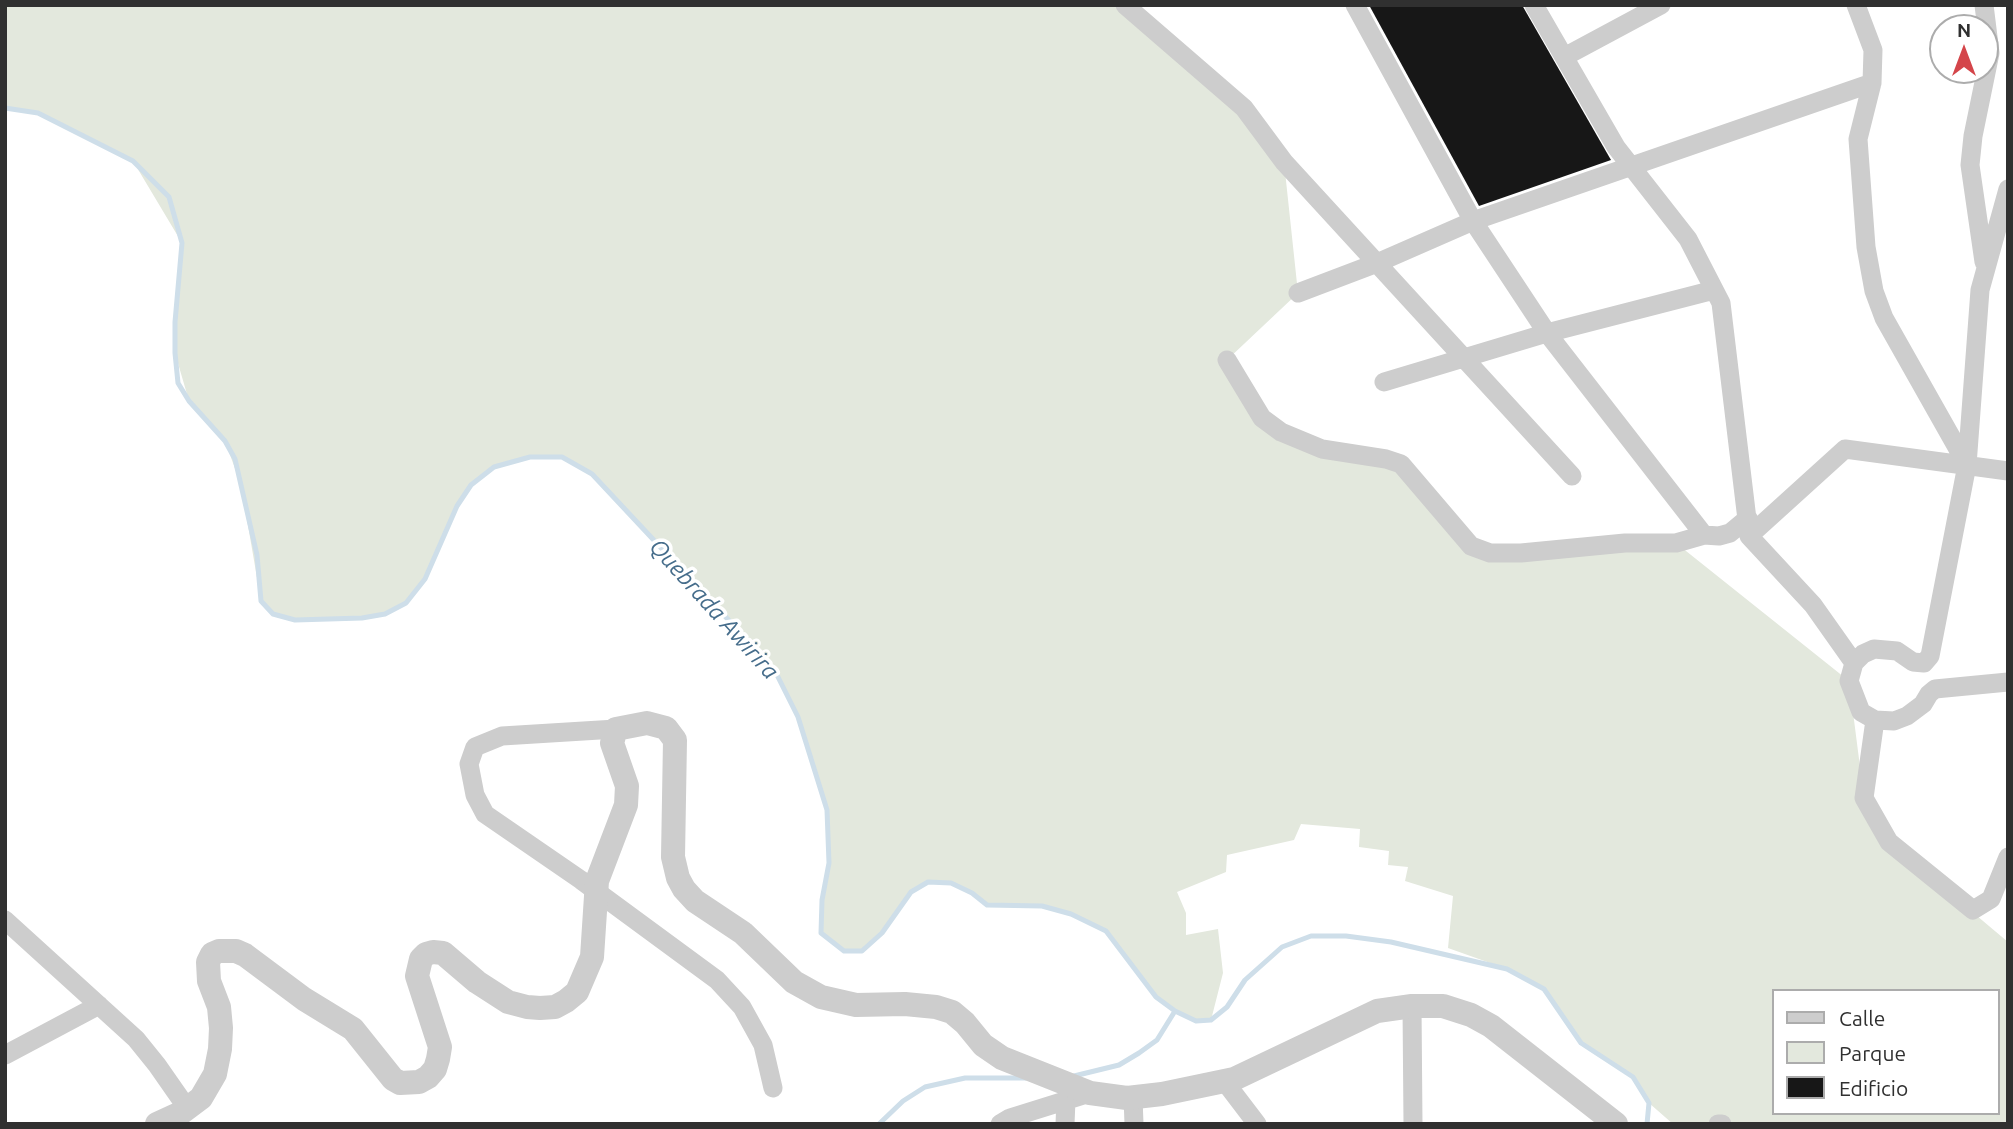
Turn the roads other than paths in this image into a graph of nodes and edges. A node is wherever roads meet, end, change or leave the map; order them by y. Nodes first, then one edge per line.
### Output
1 (1125, 5) edge
2 (1355, 5) edge
3 (1535, 5) edge
4 (1661, 5) edge
5 (1856, 5) edge
6 (1984, 5) edge
7 (1564, 57) junction
8 (1872, 83) junction
9 (1630, 165) junction
10 (2008, 189) edge
11 (1472, 221) junction
12 (1377, 263) junction
13 (1985, 270) junction
14 (1714, 290) junction
15 (1298, 293) dead end
16 (1547, 332) junction
17 (1464, 358) junction
18 (1227, 360) dead end
19 (1384, 382) dead end
20 (1967, 465) junction
21 (2008, 471) edge
22 (1572, 476) dead end
23 (1749, 527) junction
24 (1704, 535) junction
25 (1854, 663) junction
26 (2008, 682) edge
27 (1875, 720) junction
28 (616, 729) junction
29 (2008, 858) edge
30 (596, 891) junction
31 (5, 920) edge
32 (99, 1005) junction
33 (1412, 1006) junction
34 (5, 1055) edge
35 (1225, 1082) junction
36 (773, 1088) dead end
37 (1090, 1093) junction
38 (1133, 1097) junction
39 (1066, 1100) junction
40 (187, 1108) junction
41 (157, 1124) edge
42 (1000, 1124) edge
43 (1065, 1124) edge
44 (1134, 1124) edge
45 (1257, 1124) edge
46 (1413, 1124) edge
47 (1616, 1124) edge

1 - 12 street
2 - 11 street
3 - 7 street
4 - 7 street
5 - 8 street
6 - 13 street
7 - 9 street
8 - 9 street
8 - 20 street
9 - 11 street
9 - 14 street
10 - 13 street
11 - 12 street
11 - 16 street
12 - 15 street
12 - 17 street
13 - 20 street
14 - 16 street
14 - 23 street
16 - 17 street
16 - 24 street
17 - 19 street
17 - 22 street
18 - 24 street
20 - 21 street
20 - 23 street
20 - 25 street
23 - 24 street
23 - 25 street
25 - 27 street
26 - 27 street
27 - 29 street
28 - 30 street
28 - 30 street
28 - 37 street
30 - 36 street
30 - 40 street
31 - 32 street
32 - 34 street
32 - 40 street
33 - 35 street
33 - 46 street
33 - 47 street
35 - 38 street
35 - 45 street
37 - 38 street
37 - 39 street
38 - 44 street
39 - 42 street
39 - 43 street
40 - 41 street

